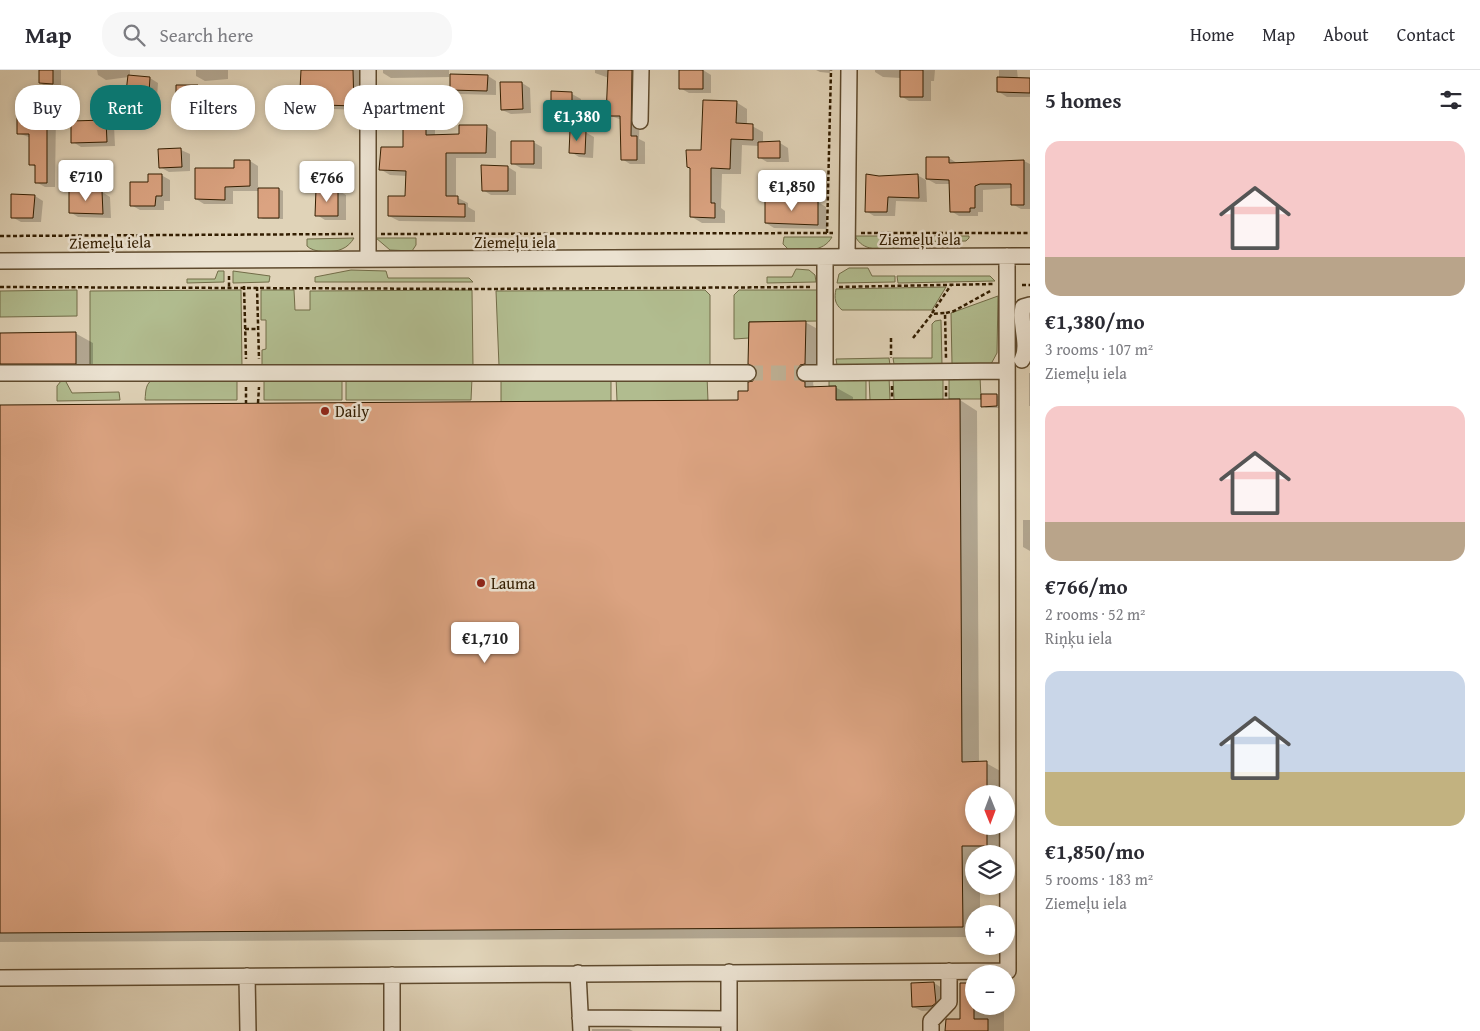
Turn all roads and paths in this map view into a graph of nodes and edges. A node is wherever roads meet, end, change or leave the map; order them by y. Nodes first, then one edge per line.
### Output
1 (368, 70) edge
2 (641, 70) edge
3 (831, 70) edge
4 (848, 70) edge
5 (640, 121) dead end
6 (826, 233) junction
7 (846, 233) junction
8 (1030, 233) edge
9 (366, 234) junction
10 (0, 236) edge
11 (1007, 256) junction
12 (1030, 256) edge
13 (847, 257) junction
14 (825, 258) junction
15 (368, 259) junction
16 (0, 261) edge
17 (229, 272) dead end
18 (951, 285) junction
19 (1007, 285) junction
20 (1030, 285) edge
21 (244, 286) junction
22 (0, 287) edge
23 (229, 287) junction
24 (257, 287) junction
25 (824, 287) junction
26 (1030, 305) edge
27 (945, 313) junction
28 (932, 314) junction
29 (245, 329) junction
30 (258, 329) junction
31 (1027, 336) edge
32 (913, 338) dead end
33 (1026, 360) edge
34 (1006, 366) junction
35 (946, 372) junction
36 (0, 373) edge
37 (252, 373) junction
38 (748, 373) tunnel mouth
39 (806, 373) tunnel mouth
40 (825, 373) junction
41 (946, 400) dead end
42 (246, 403) dead end
43 (258, 403) dead end
44 (729, 972) junction
45 (949, 972) junction
46 (578, 973) junction
47 (392, 975) junction
48 (247, 976) junction
49 (0, 978) edge
50 (580, 1024) edge
51 (729, 1025) edge
52 (248, 1031) edge
53 (392, 1031) edge
54 (931, 1031) edge

1 - 9 street
2 - 5 street
3 - 6 path
4 - 7 street
6 - 7 path
6 - 9 path
7 - 8 path
7 - 13 street
9 - 10 path
9 - 15 street
11 - 12 street, Ziemeļu iela
11 - 13 street, Ziemeļu iela
11 - 19 street
13 - 14 street, Ziemeļu iela
14 - 15 street, Ziemeļu iela
14 - 25 street
15 - 16 street, Ziemeļu iela
17 - 23 path
18 - 25 path
18 - 27 path
18 - 28 path
19 - 20 path
19 - 34 street
21 - 23 path
21 - 24 path
21 - 29 path
22 - 23 path
24 - 25 path
24 - 30 path
25 - 40 street
26 - 31 street
27 - 28 path
27 - 35 path
28 - 32 path
29 - 30 path
29 - 37 path
30 - 37 path
31 - 33 street
33 - 34 street
34 - 35 street
34 - 45 street
35 - 40 street
35 - 41 path
36 - 37 street
37 - 38 street
37 - 42 path
37 - 43 path
39 - 40 street
44 - 45 street
44 - 46 street
44 - 51 street
45 - 54 street
46 - 47 street
46 - 50 street
47 - 48 street
47 - 53 street
48 - 49 street
48 - 52 street
50 - 51 street

